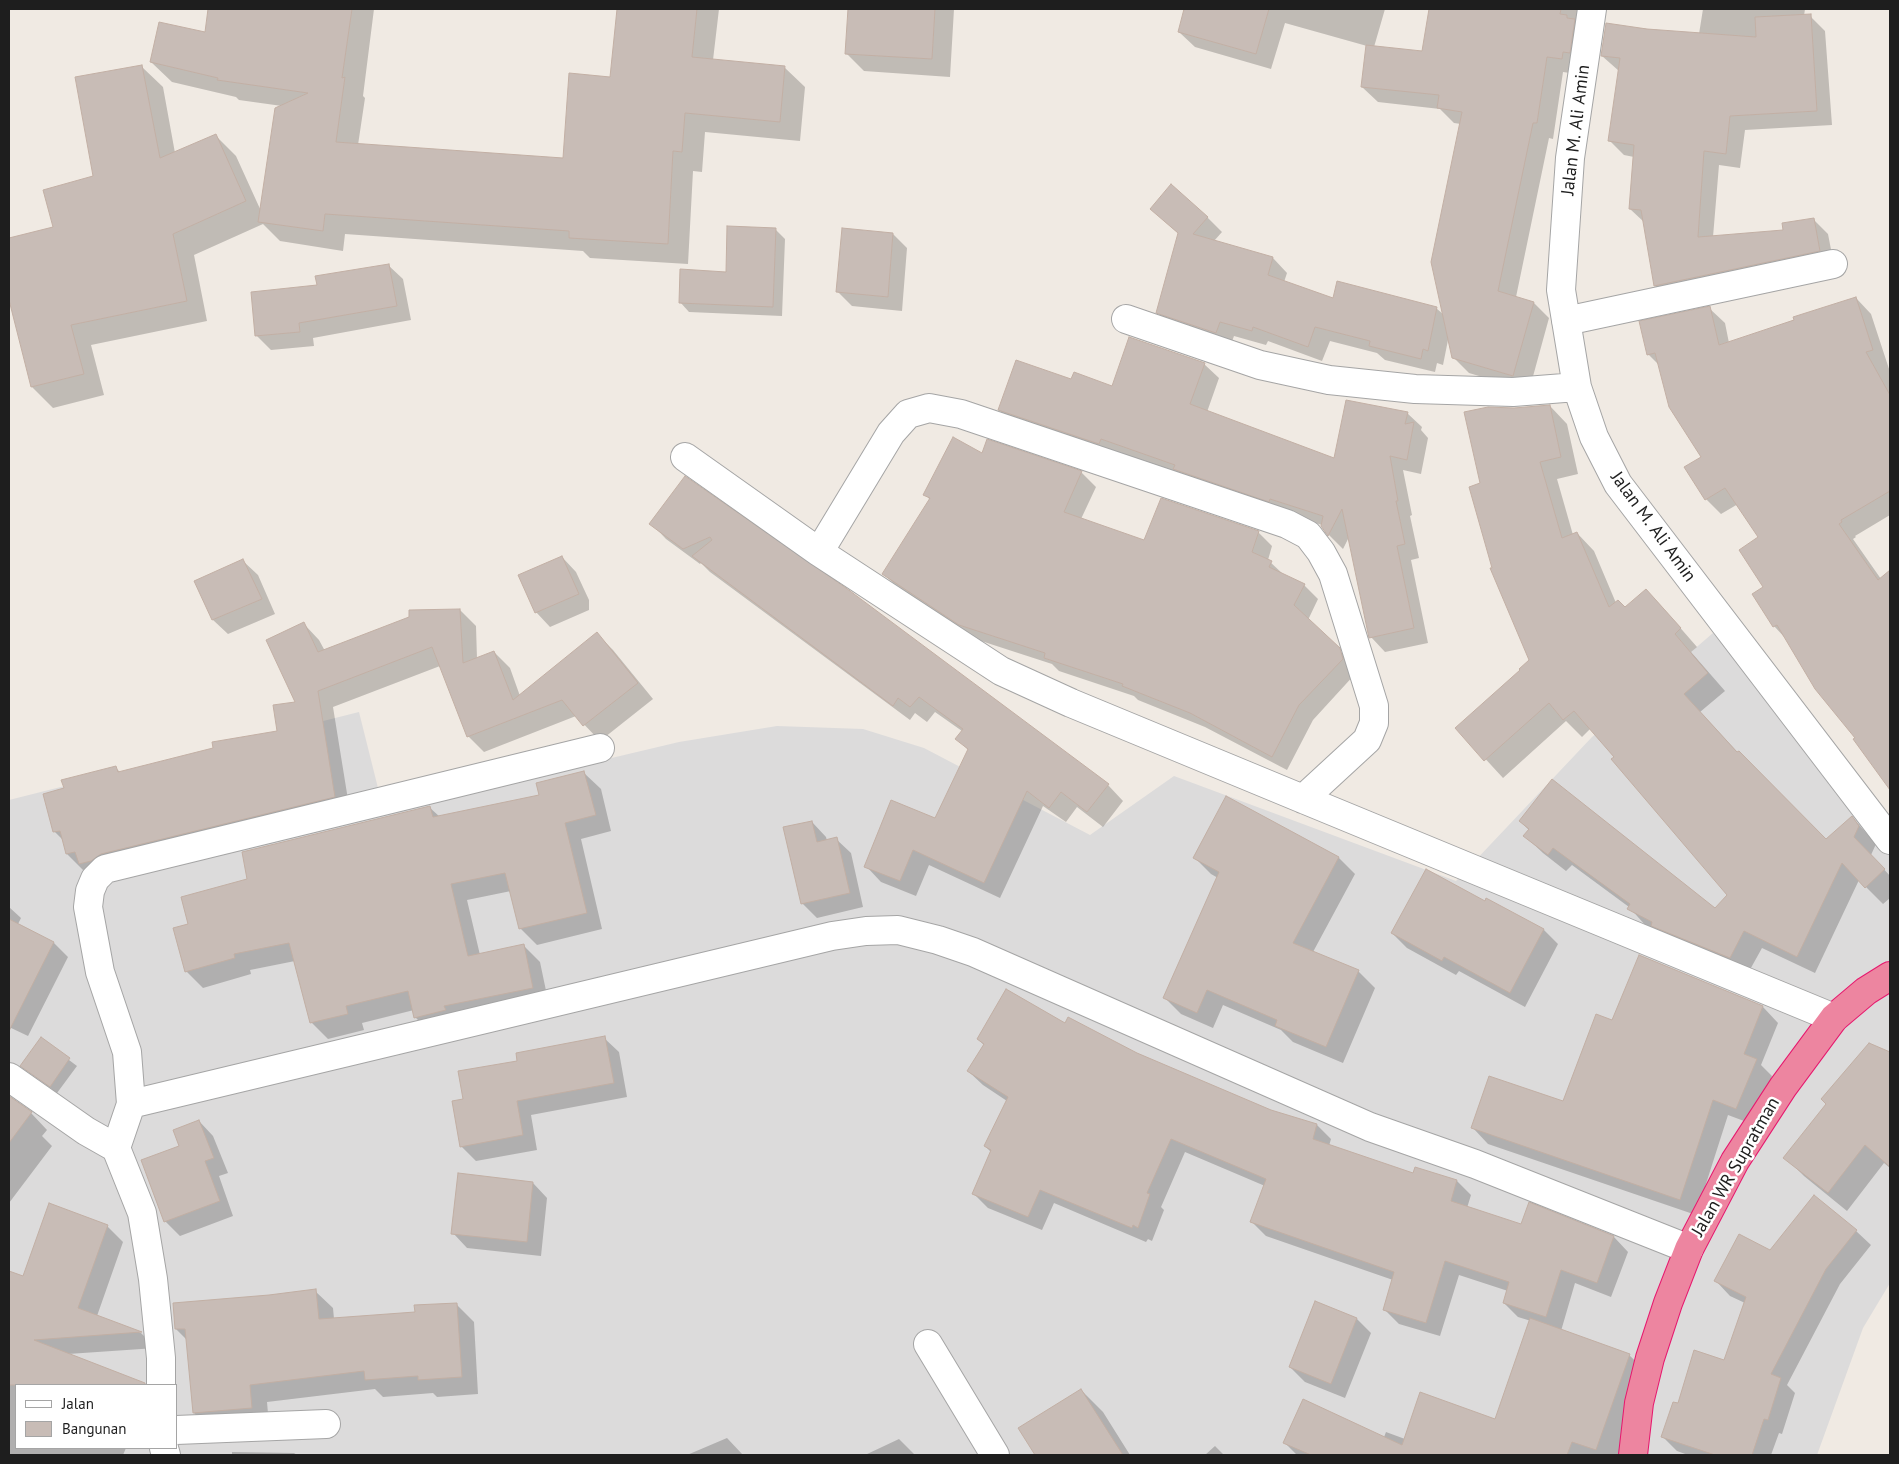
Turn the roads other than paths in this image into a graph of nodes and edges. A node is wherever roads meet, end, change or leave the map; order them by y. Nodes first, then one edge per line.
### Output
1 (1592, 9) edge
2 (1832, 264) dead end
3 (1126, 319) dead end
4 (1566, 321) junction
5 (1576, 387) junction
6 (685, 457) dead end
7 (819, 552) junction
8 (600, 748) dead end
9 (1302, 799) junction
10 (1890, 840) edge
11 (1890, 976) edge
12 (1834, 1018) junction
13 (9, 1076) edge
14 (131, 1104) junction
15 (116, 1148) junction
16 (1689, 1249) junction
17 (928, 1344) dead end
18 (161, 1384) edge
19 (326, 1424) dead end
20 (178, 1430) edge
21 (995, 1455) edge
22 (1633, 1455) edge

1 - 4 street, Jalan M. Ali Amin
2 - 4 street
3 - 5 street
4 - 5 street, Jalan M. Ali Amin
5 - 10 street, Jalan M. Ali Amin
6 - 7 street
7 - 9 street
7 - 9 street
8 - 14 street
9 - 12 street
11 - 12 highway, Jalan WR Supratman
12 - 16 highway, Jalan WR Supratman
13 - 15 street
14 - 15 street
14 - 16 street
15 - 18 street
16 - 22 highway, Jalan WR Supratman
17 - 21 street
19 - 20 street

